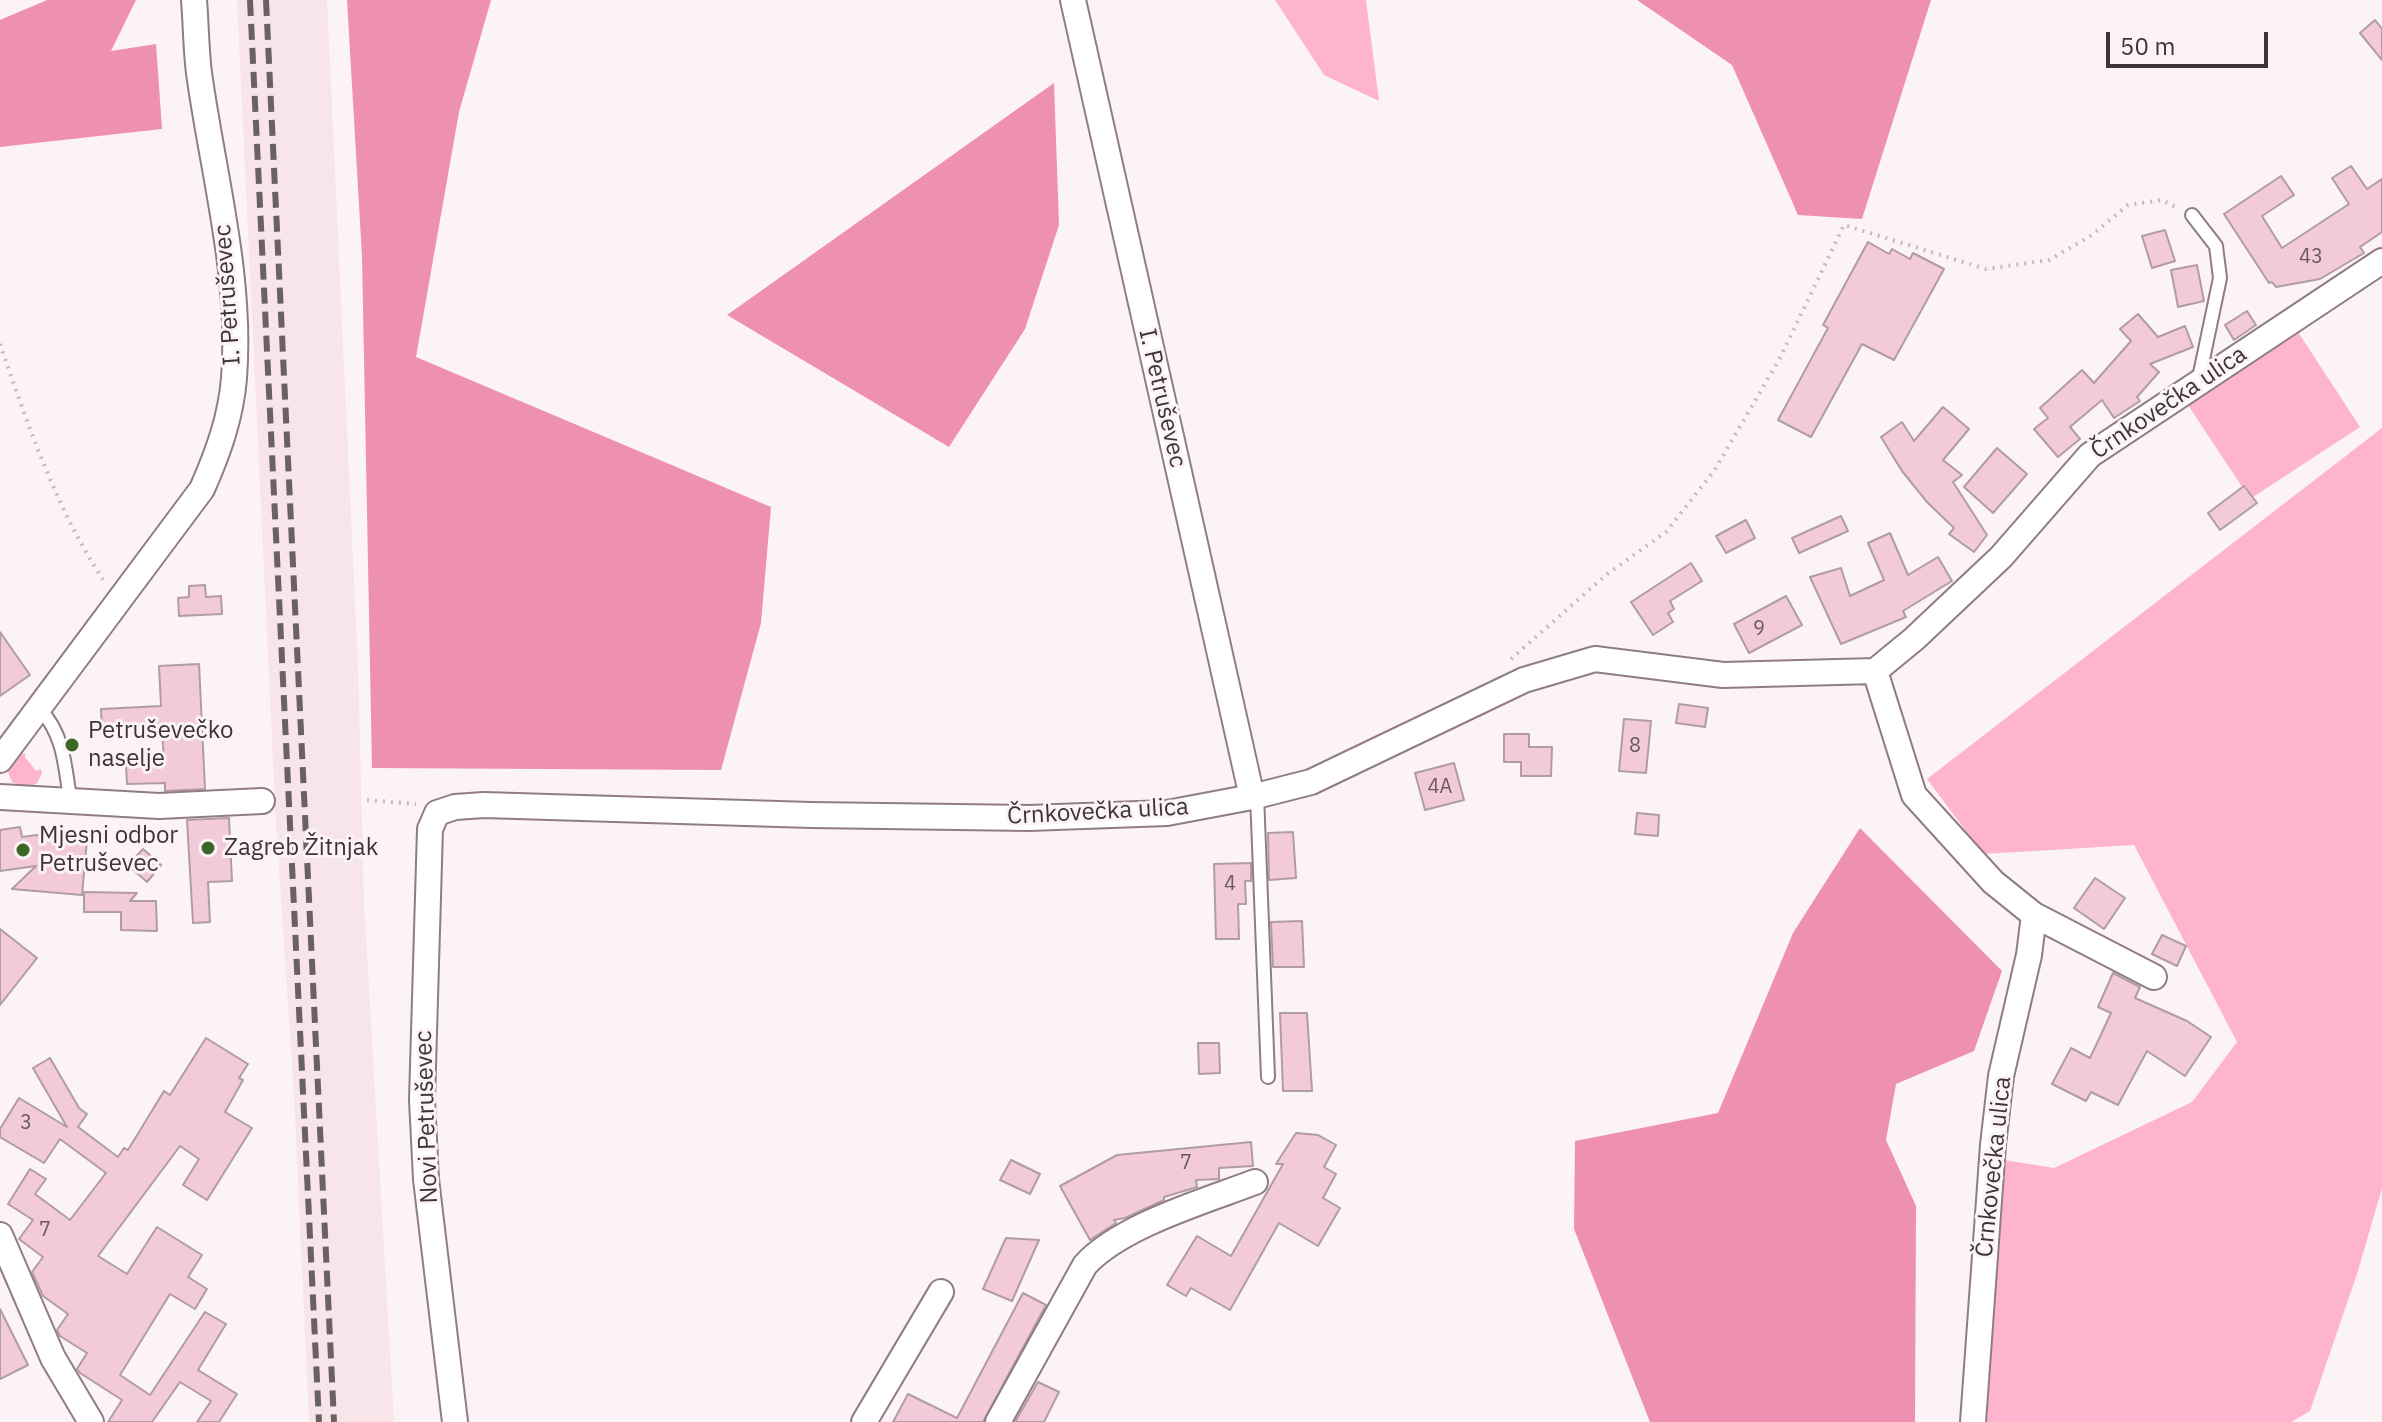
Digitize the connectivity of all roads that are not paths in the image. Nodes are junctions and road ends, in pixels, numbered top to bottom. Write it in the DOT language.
graph roads {
  1 [pos="194,0"];
  2 [pos="1073,0"];
  3 [pos="2192,215"];
  4 [pos="2382,261"];
  5 [pos="2198,383"];
  6 [pos="1875,671"];
  7 [pos="40,709"];
  8 [pos="0,760"];
  9 [pos="1255,796"];
  10 [pos="0,797"];
  11 [pos="70,799"];
  12 [pos="262,801"];
  13 [pos="437,813"];
  14 [pos="2034,915"];
  15 [pos="2154,977"];
  16 [pos="1268,1077"];
  17 [pos="1255,1182"];
  18 [pos="0,1235"];
  19 [pos="941,1292"];
  20 [pos="91,1422"];
  21 [pos="455,1422"];
  22 [pos="864,1422"];
  23 [pos="998,1422"];
  24 [pos="1973,1422"];
  1 -- 7 [label="street, I. Petruševec"];
  2 -- 9 [label="street, I. Petruševec"];
  3 -- 5 [label="lane"];
  4 -- 5 [label="street, Črnkovečka ulica"];
  5 -- 6 [label="street, Črnkovečka ulica"];
  6 -- 9 [label="street, Črnkovečka ulica"];
  6 -- 14 [label="street"];
  7 -- 8 [label="street, I. Petruševec"];
  7 -- 11 [label="lane"];
  9 -- 13 [label="street, Črnkovečka ulica"];
  9 -- 16 [label="lane"];
  10 -- 11 [label="street"];
  11 -- 12 [label="street"];
  13 -- 21 [label="street, Novi Petruševec"];
  14 -- 15 [label="street"];
  14 -- 24 [label="street, Črnkovečka ulica"];
  17 -- 23 [label="street"];
  18 -- 20 [label="street"];
  19 -- 22 [label="street"];
}
